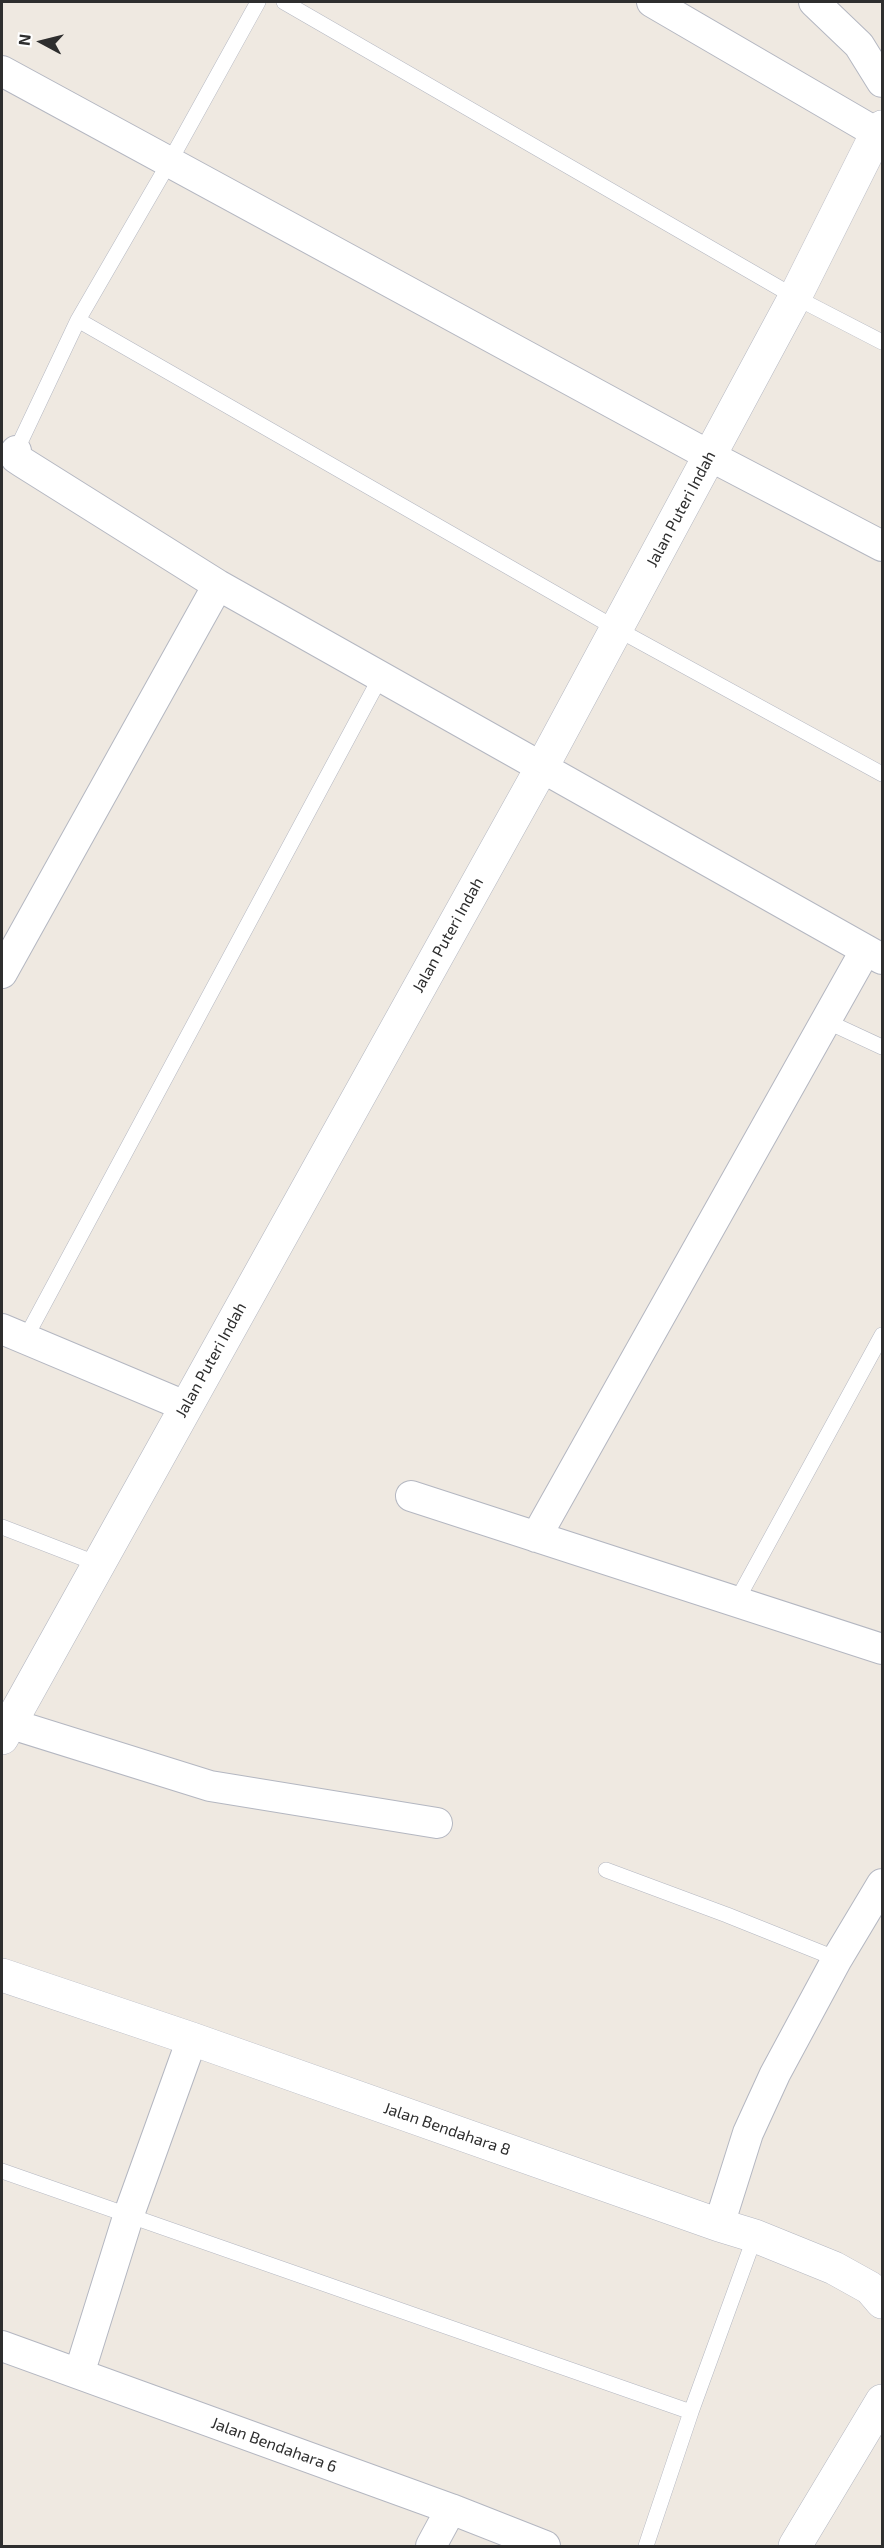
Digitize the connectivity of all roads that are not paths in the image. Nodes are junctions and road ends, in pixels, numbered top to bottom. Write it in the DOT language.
graph roads {
  1 [pos="258,2"];
  2 [pos="284,2"];
  3 [pos="652,2"];
  4 [pos="814,2"];
  5 [pos="2,71"];
  6 [pos="882,82"];
  7 [pos="881,132"];
  8 [pos="170,161"];
  9 [pos="795,297"];
  10 [pos="78,320"];
  11 [pos="882,342"];
  12 [pos="16,451"];
  13 [pos="710,456"];
  14 [pos="882,546"];
  15 [pos="218,585"];
  16 [pos="616,629"];
  17 [pos="380,678"];
  18 [pos="542,767"];
  19 [pos="882,774"];
  20 [pos="11,933"];
  21 [pos="874,955"];
  22 [pos="2,973"];
  23 [pos="826,1021"];
  24 [pos="882,1047"];
  25 [pos="13,1334"];
  26 [pos="882,1335"];
  27 [pos="185,1406"];
  28 [pos="411,1496"];
  29 [pos="2,1527"];
  30 [pos="536,1537"];
  31 [pos="98,1564"];
  32 [pos="736,1602"];
  33 [pos="882,1649"];
  34 [pos="4,1727"];
  35 [pos="437,1823"];
  36 [pos="606,1870"];
  37 [pos="882,1884"];
  38 [pos="837,1959"];
  39 [pos="2,1975"];
  40 [pos="192,2039"];
  41 [pos="2,2171"];
  42 [pos="128,2217"];
  43 [pos="719,2225"];
  44 [pos="755,2236"];
  45 [pos="882,2302"];
  46 [pos="2,2346"];
  47 [pos="79,2374"];
  48 [pos="882,2401"];
  49 [pos="691,2412"];
  50 [pos="451,2509"];
  51 [pos="431,2547"];
  52 [pos="545,2547"];
  53 [pos="646,2547"];
  54 [pos="795,2547"];
  1 -- 8 [label="lane"];
  2 -- 9 [label="lane"];
  3 -- 7 [label="street"];
  4 -- 6 [label="street"];
  5 -- 8 [label="street"];
  7 -- 9 [label="street, Jalan Puteri Indah"];
  8 -- 10 [label="lane"];
  8 -- 13 [label="street"];
  9 -- 11 [label="lane"];
  9 -- 13 [label="street, Jalan Puteri Indah"];
  10 -- 12 [label="lane"];
  10 -- 16 [label="lane"];
  12 -- 15 [label="street"];
  13 -- 14 [label="street"];
  13 -- 16 [label="street, Jalan Puteri Indah"];
  15 -- 17 [label="street"];
  15 -- 20 [label="street"];
  16 -- 18 [label="street, Jalan Puteri Indah"];
  16 -- 19 [label="lane"];
  17 -- 18 [label="street"];
  17 -- 25 [label="lane"];
  18 -- 21 [label="street"];
  18 -- 27 [label="street, Jalan Puteri Indah"];
  20 -- 22 [label="street"];
  21 -- 23 [label="street"];
  23 -- 24 [label="lane"];
  23 -- 30 [label="street"];
  25 -- 27 [label="street"];
  26 -- 32 [label="lane"];
  27 -- 31 [label="street, Jalan Puteri Indah"];
  28 -- 30 [label="street"];
  29 -- 31 [label="lane"];
  30 -- 32 [label="street"];
  31 -- 34 [label="street, Jalan Puteri Indah"];
  32 -- 33 [label="street"];
  34 -- 35 [label="street"];
  36 -- 38 [label="lane"];
  37 -- 38 [label="street"];
  38 -- 43 [label="street"];
  39 -- 40 [label="street, Jalan Bendahara 8"];
  40 -- 42 [label="street"];
  40 -- 43 [label="street, Jalan Bendahara 8"];
  41 -- 42 [label="lane"];
  42 -- 47 [label="street"];
  42 -- 49 [label="lane"];
  43 -- 44 [label="street, Jalan Bendahara 8"];
  44 -- 45 [label="street, Jalan Bendahara 8"];
  44 -- 49 [label="lane"];
  46 -- 47 [label="street, Jalan Bendahara 6"];
  47 -- 50 [label="street, Jalan Bendahara 6"];
  48 -- 54 [label="street"];
  49 -- 53 [label="lane"];
  50 -- 51 [label="street"];
  50 -- 52 [label="street, Jalan Bendahara 6"];
}
